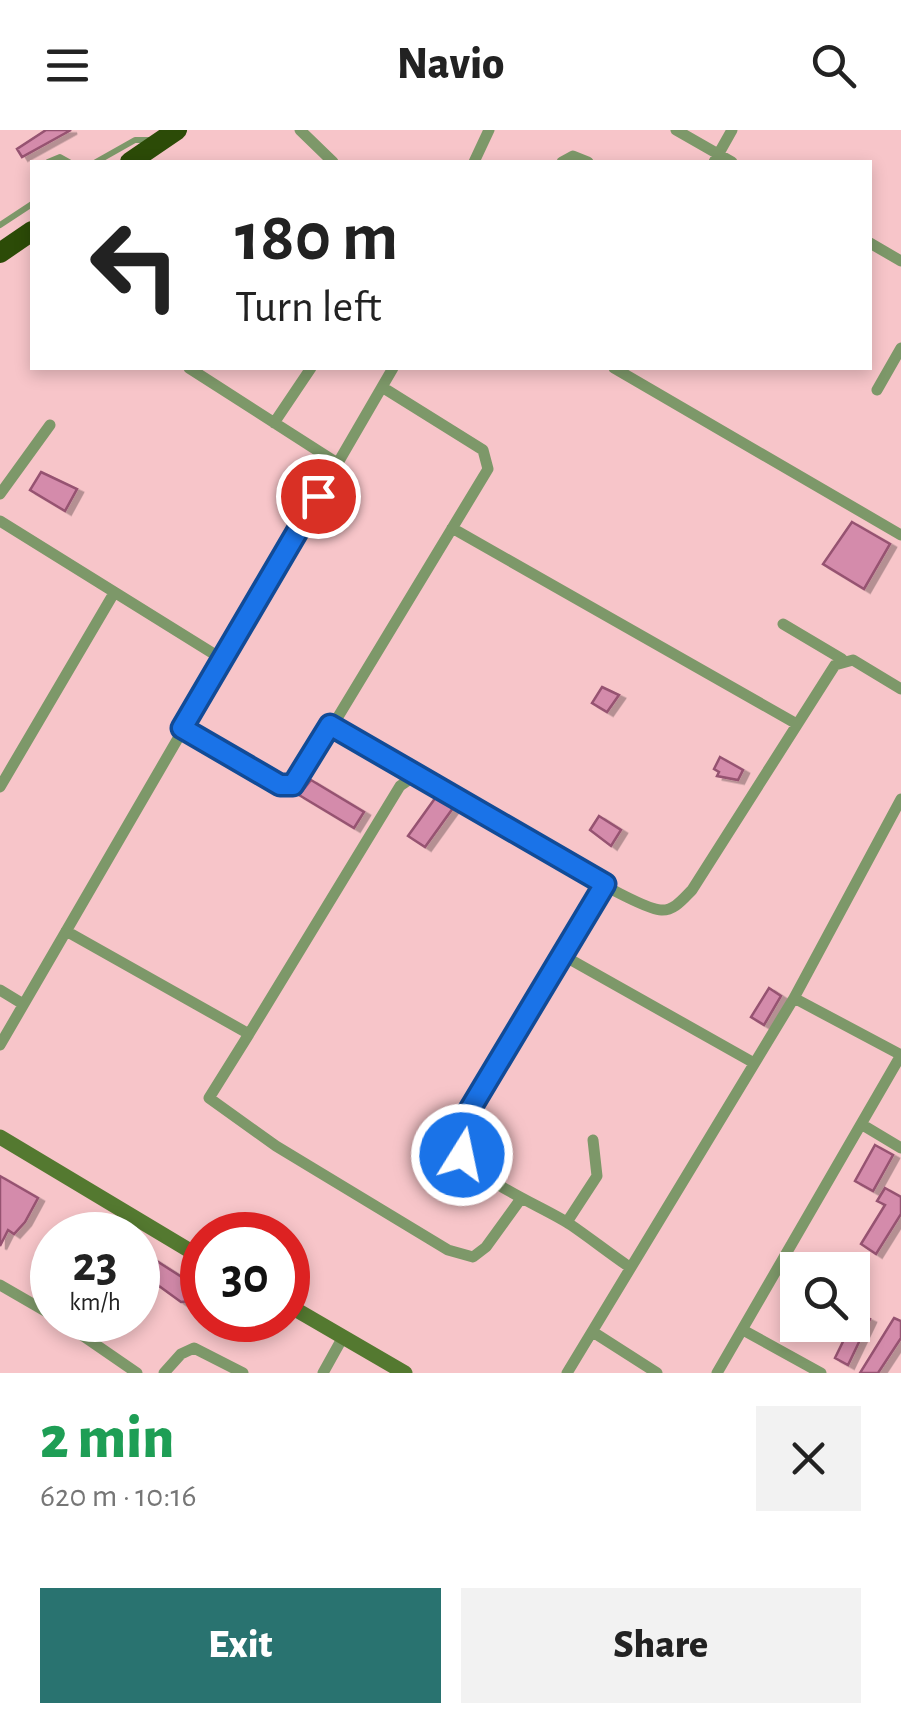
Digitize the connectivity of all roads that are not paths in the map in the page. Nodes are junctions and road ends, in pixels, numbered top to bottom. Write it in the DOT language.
graph roads {
  1 [pos="177,130"];
  2 [pos="300,130"];
  3 [pos="489,130"];
  4 [pos="676,130"];
  5 [pos="732,130"];
  6 [pos="158,142"];
  7 [pos="716,158"];
  8 [pos="99,160"];
  9 [pos="133,160"];
  10 [pos="331,160"];
  11 [pos="475,160"];
  12 [pos="30,205"];
  13 [pos="0,225"];
  14 [pos="30,232"];
  15 [pos="872,244"];
  16 [pos="0,253"];
  17 [pos="901,261"];
  18 [pos="901,348"];
  19 [pos="191,370"];
  20 [pos="310,370"];
  21 [pos="392,370"];
  22 [pos="617,370"];
  23 [pos="382,387"];
  24 [pos="877,390"];
  25 [pos="274,423"];
  26 [pos="50,425"];
  27 [pos="337,464"];
  28 [pos="0,494"];
  29 [pos="0,521"];
  30 [pos="452,528"];
  31 [pos="901,535"];
  32 [pos="114,594"];
  33 [pos="783,624"];
  34 [pos="222,659"];
  35 [pos="842,660"];
  36 [pos="901,689"];
  37 [pos="795,722"];
  38 [pos="330,725"];
  39 [pos="182,728"];
  40 [pos="422,778"];
  41 [pos="0,787"];
  42 [pos="901,799"];
  43 [pos="605,884"];
  44 [pos="66,931"];
  45 [pos="564,956"];
  46 [pos="0,990"];
  47 [pos="794,998"];
  48 [pos="24,1004"];
  49 [pos="249,1034"];
  50 [pos="0,1045"];
  51 [pos="901,1055"];
  52 [pos="754,1063"];
  53 [pos="861,1124"];
  54 [pos="0,1137"];
  55 [pos="593,1140"];
  56 [pos="901,1148"];
  57 [pos="520,1200"];
  58 [pos="567,1222"];
  59 [pos="180,1245"];
  60 [pos="628,1266"];
  61 [pos="0,1284"];
  62 [pos="30,1302"];
  63 [pos="310,1319"];
  64 [pos="743,1330"];
  65 [pos="593,1332"];
  66 [pos="343,1338"];
  67 [pos="92,1342"];
  68 [pos="136,1373"];
  69 [pos="164,1373"];
  70 [pos="243,1373"];
  71 [pos="322,1373"];
  72 [pos="405,1373"];
  73 [pos="566,1373"];
  74 [pos="657,1373"];
  75 [pos="717,1373"];
  76 [pos="821,1373"];
  1 -- 6 [label="highway"];
  2 -- 10 [label="street"];
  3 -- 11 [label="street"];
  4 -- 7 [label="street"];
  5 -- 7 [label="street"];
  6 -- 8 [label="lane"];
  6 -- 9 [label="highway"];
  12 -- 13 [label="lane"];
  14 -- 16 [label="highway"];
  15 -- 17 [label="street"];
  18 -- 24 [label="street"];
  19 -- 25 [label="street"];
  20 -- 25 [label="street"];
  21 -- 23 [label="street"];
  22 -- 31 [label="street"];
  23 -- 27 [label="street"];
  23 -- 30 [label="street"];
  25 -- 27 [label="street"];
  26 -- 28 [label="street"];
  27 -- 34 [label="street"];
  29 -- 32 [label="street"];
  30 -- 37 [label="street"];
  30 -- 38 [label="street"];
  32 -- 34 [label="street"];
  32 -- 41 [label="street"];
  33 -- 35 [label="street"];
  34 -- 39 [label="street"];
  35 -- 36 [label="street"];
  35 -- 37 [label="street"];
  37 -- 43 [label="street"];
  38 -- 39 [label="street"];
  38 -- 40 [label="street"];
  39 -- 44 [label="street"];
  40 -- 43 [label="street"];
  40 -- 49 [label="street"];
  42 -- 47 [label="street"];
  43 -- 45 [label="street"];
  44 -- 48 [label="street"];
  44 -- 49 [label="street"];
  45 -- 52 [label="street"];
  45 -- 57 [label="street"];
  46 -- 48 [label="street"];
  47 -- 51 [label="street"];
  47 -- 52 [label="street"];
  48 -- 50 [label="street"];
  49 -- 57 [label="street"];
  51 -- 53 [label="street"];
  52 -- 60 [label="street"];
  53 -- 56 [label="street"];
  53 -- 64 [label="street"];
  54 -- 59 [label="street"];
  55 -- 58 [label="street"];
  57 -- 58 [label="street"];
  58 -- 60 [label="street"];
  60 -- 65 [label="street"];
  61 -- 62 [label="street"];
  63 -- 66 [label="street"];
  64 -- 75 [label="street"];
  64 -- 76 [label="street"];
  65 -- 73 [label="street"];
  65 -- 74 [label="street"];
  66 -- 71 [label="street"];
  66 -- 72 [label="street"];
  67 -- 68 [label="street"];
  69 -- 70 [label="street"];
}
